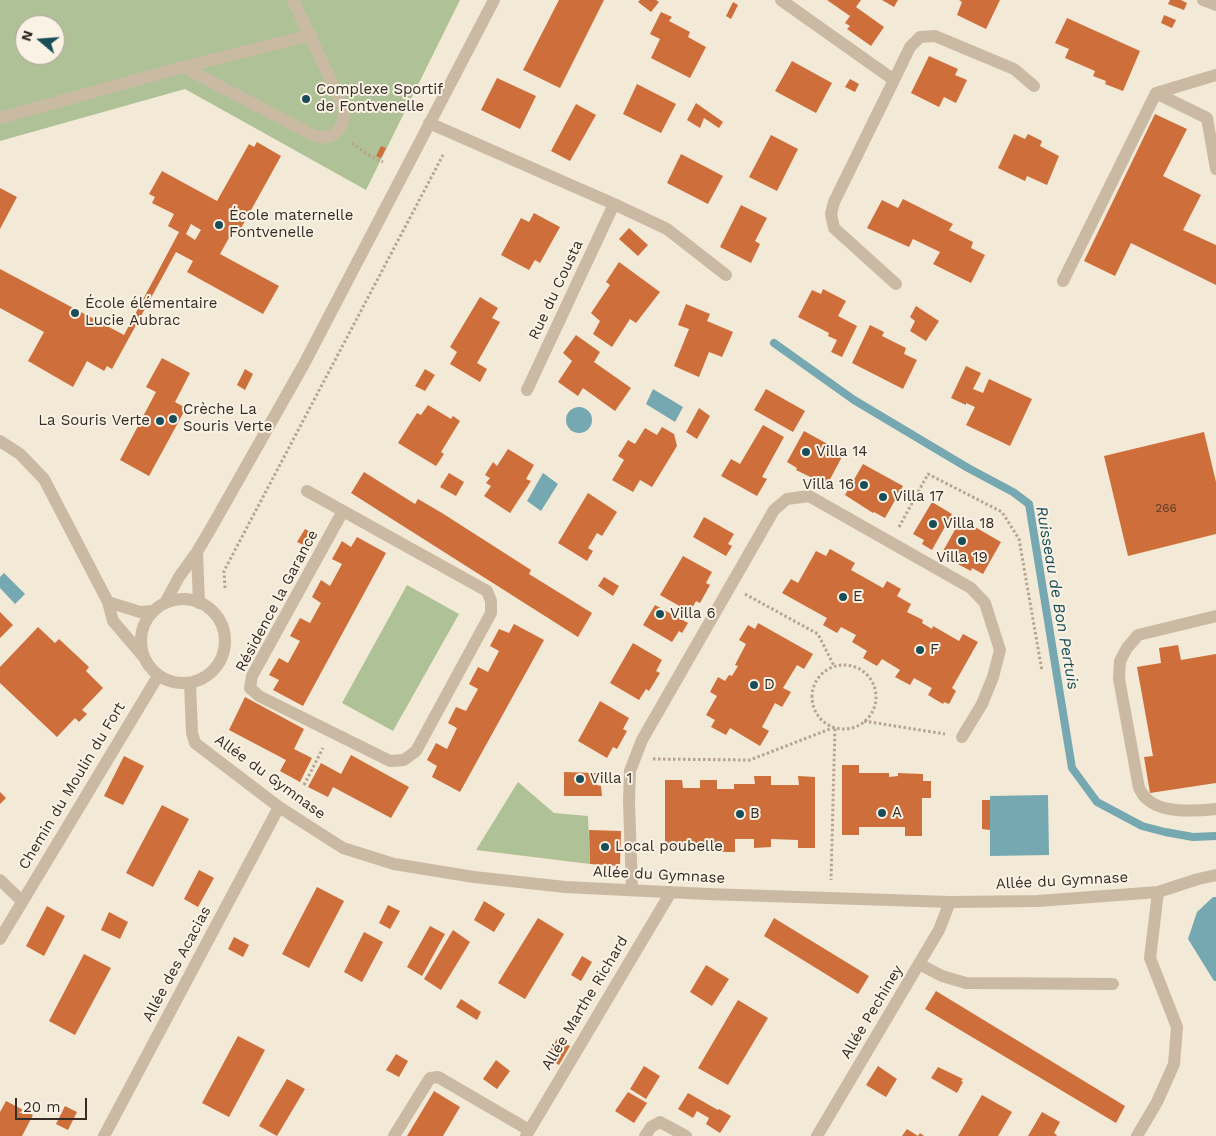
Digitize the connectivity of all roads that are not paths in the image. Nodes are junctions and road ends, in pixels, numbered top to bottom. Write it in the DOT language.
graph roads {
  1 [pos="293,0"];
  2 [pos="494,0"];
  3 [pos="781,0"];
  4 [pos="1203,0"];
  5 [pos="1216,5"];
  6 [pos="311,35"];
  7 [pos="183,67"];
  8 [pos="1216,75"];
  9 [pos="894,80"];
  10 [pos="1034,86"];
  11 [pos="1156,93"];
  12 [pos="0,118"];
  13 [pos="429,123"];
  14 [pos="1216,169"];
  15 [pos="614,204"];
  16 [pos="726,275"];
  17 [pos="1063,281"];
  18 [pos="896,284"];
  19 [pos="527,390"];
  20 [pos="0,441"];
  21 [pos="307,491"];
  22 [pos="343,510"];
  23 [pos="197,552"];
  24 [pos="108,602"];
  25 [pos="199,603"];
  26 [pos="160,607"];
  27 [pos="1214,618"];
  28 [pos="143,656"];
  29 [pos="158,676"];
  30 [pos="190,683"];
  31 [pos="962,737"];
  32 [pos="279,807"];
  33 [pos="1216,809"];
  34 [pos="1216,875"];
  35 [pos="0,880"];
  36 [pos="632,890"];
  37 [pos="671,892"];
  38 [pos="1158,892"];
  39 [pos="22,901"];
  40 [pos="950,902"];
  41 [pos="0,939"];
  42 [pos="919,964"];
  43 [pos="1114,984"];
  44 [pos="528,1133"];
  45 [pos="104,1136"];
  46 [pos="394,1136"];
  47 [pos="645,1136"];
  48 [pos="686,1136"];
  49 [pos="817,1136"];
  50 [pos="1137,1136"];
  1 -- 6 [label="street"];
  2 -- 13 [label="street"];
  3 -- 9 [label="street"];
  4 -- 5 [label="street"];
  6 -- 7 [label="street"];
  6 -- 7 [label="street"];
  7 -- 12 [label="street"];
  8 -- 11 [label="street"];
  9 -- 10 [label="street"];
  9 -- 18 [label="street"];
  11 -- 14 [label="street"];
  11 -- 17 [label="street"];
  13 -- 15 [label="street"];
  13 -- 23 [label="street"];
  15 -- 16 [label="street"];
  15 -- 19 [label="street, Rue du Cousta"];
  20 -- 24 [label="street"];
  21 -- 22 [label="street, Résidence la Garance"];
  22 -- 22 [label="street, Résidence la Garance"];
  23 -- 25 [label="street"];
  23 -- 26 [label="street"];
  24 -- 26 [label="street"];
  24 -- 28 [label="street"];
  25 -- 26 [label="street"];
  25 -- 30 [label="street"];
  26 -- 28 [label="street"];
  27 -- 33 [label="street"];
  28 -- 29 [label="street"];
  29 -- 30 [label="street"];
  29 -- 39 [label="street, Chemin du Moulin du Fort"];
  30 -- 32 [label="street, Allée du Gymnase"];
  31 -- 36 [label="street"];
  32 -- 36 [label="street, Allée du Gymnase"];
  32 -- 45 [label="street, Allée des Acacias"];
  34 -- 38 [label="street, Allée du Gymnase"];
  35 -- 39 [label="street"];
  36 -- 37 [label="street, Allée du Gymnase"];
  37 -- 40 [label="street, Allée du Gymnase"];
  37 -- 44 [label="street, Allée Marthe Richard"];
  38 -- 40 [label="street, Allée du Gymnase"];
  38 -- 50 [label="street"];
  39 -- 41 [label="street, Chemin du Moulin du Fort"];
  40 -- 42 [label="street, Allée Pechiney"];
  42 -- 43 [label="street"];
  42 -- 49 [label="street, Allée Pechiney"];
  44 -- 46 [label="street"];
  47 -- 48 [label="street"];
}
